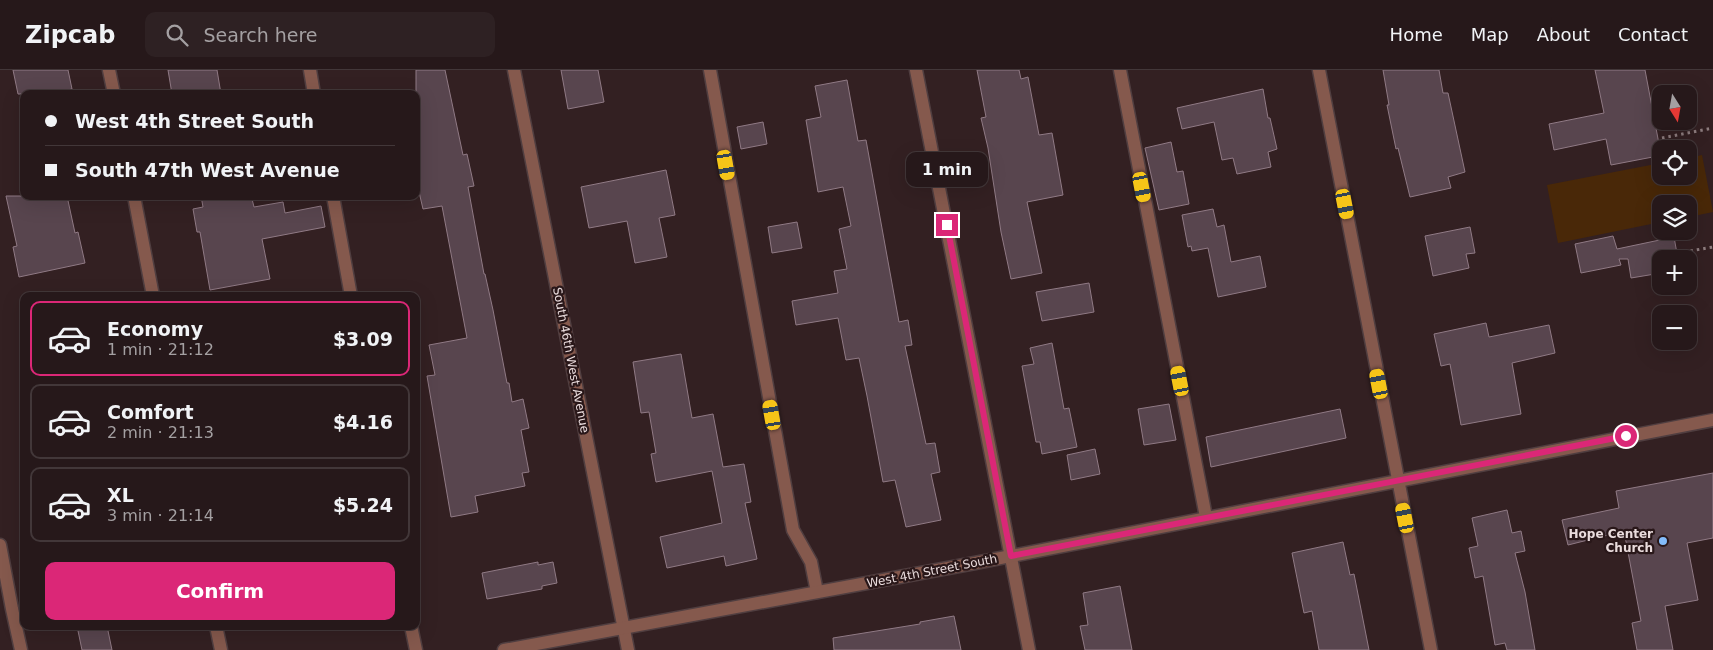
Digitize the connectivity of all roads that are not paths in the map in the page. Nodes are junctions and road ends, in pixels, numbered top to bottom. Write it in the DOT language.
graph roads {
  1 [pos="109,70"];
  2 [pos="310,70"];
  3 [pos="514,70"];
  4 [pos="710,70"];
  5 [pos="916,70"];
  6 [pos="1120,70"];
  7 [pos="1319,70"];
  8 [pos="113,90"];
  9 [pos="313,90"];
  10 [pos="135,200"];
  11 [pos="334,200"];
  12 [pos="152,292"];
  13 [pos="350,292"];
  14 [pos="1713,420"];
  15 [pos="1398,480"];
  16 [pos="1206,517"];
  17 [pos="0,545"];
  18 [pos="1011,556"];
  19 [pos="817,592"];
  20 [pos="624,628"];
  21 [pos="217,630"];
  22 [pos="413,630"];
  23 [pos="21,650"];
  24 [pos="221,650"];
  25 [pos="416,650"];
  26 [pos="504,650"];
  27 [pos="628,650"];
  28 [pos="1030,650"];
  29 [pos="1431,650"];
  1 -- 8 [label="street"];
  2 -- 9 [label="street"];
  3 -- 20 [label="street, South 46th West Avenue"];
  4 -- 19 [label="street"];
  5 -- 18 [label="street"];
  6 -- 16 [label="street"];
  7 -- 15 [label="street"];
  10 -- 12 [label="street"];
  11 -- 13 [label="street"];
  14 -- 15 [label="street, West 4th Street South"];
  15 -- 16 [label="street, West 4th Street South"];
  15 -- 29 [label="street"];
  16 -- 18 [label="street, West 4th Street South"];
  17 -- 23 [label="street"];
  18 -- 19 [label="street, West 4th Street South"];
  18 -- 28 [label="street"];
  19 -- 20 [label="street, West 4th Street South"];
  20 -- 26 [label="street, West 4th Street South"];
  20 -- 27 [label="street, South 46th West Avenue"];
  21 -- 24 [label="street"];
  22 -- 25 [label="street"];
}
